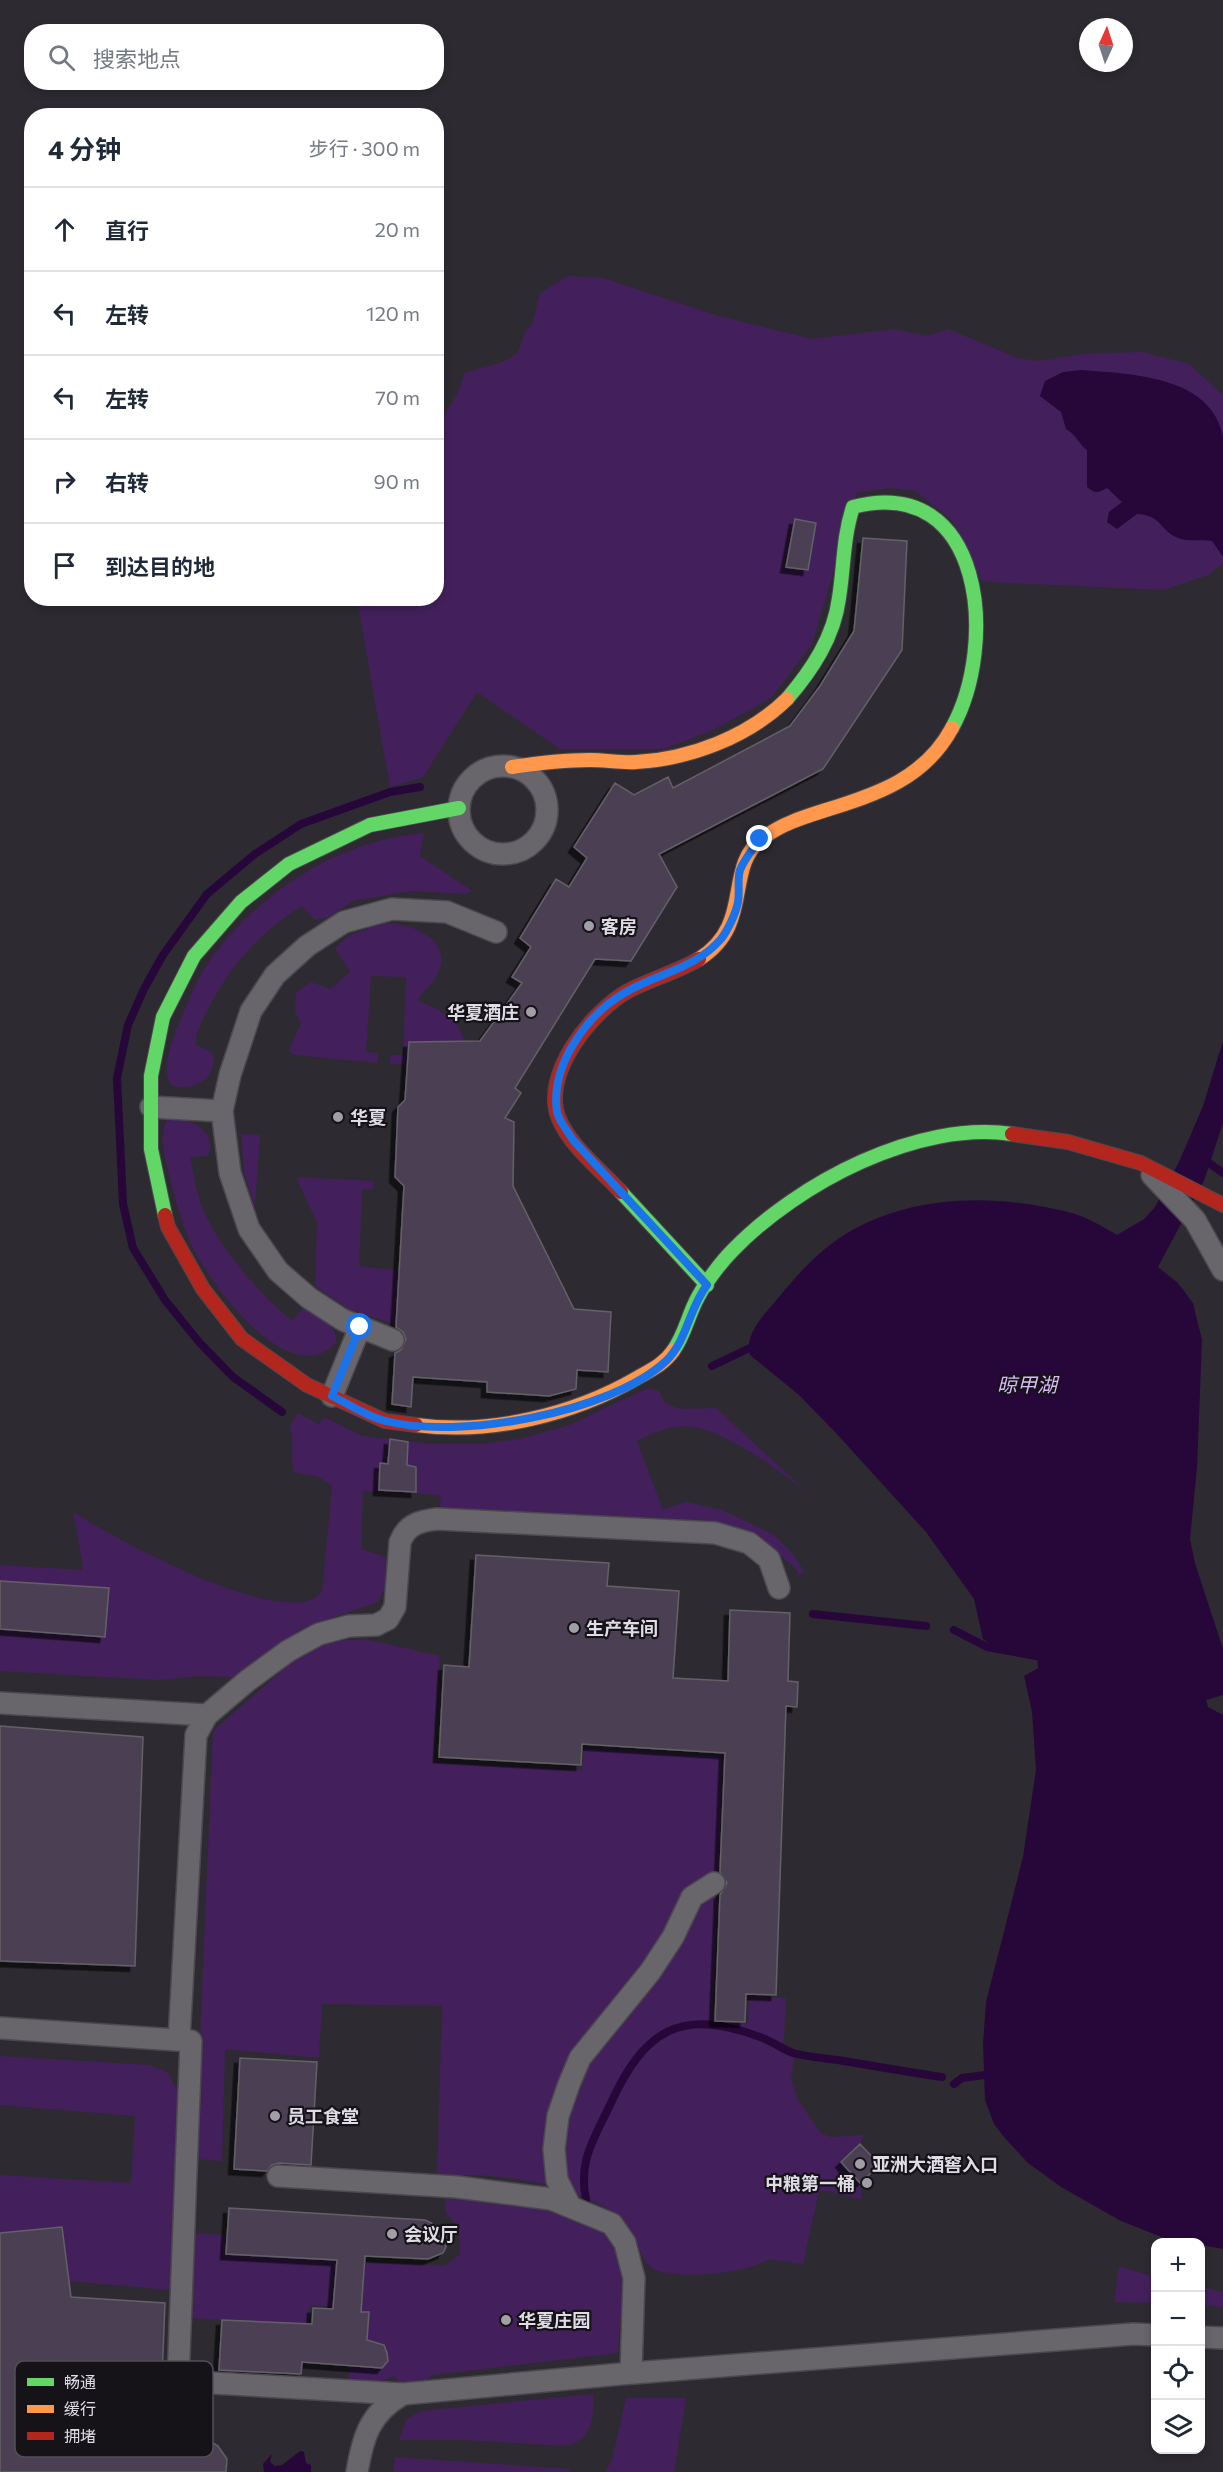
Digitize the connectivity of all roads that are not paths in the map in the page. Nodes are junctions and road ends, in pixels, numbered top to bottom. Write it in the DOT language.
graph roads {
  1 [pos="513,767"];
  2 [pos="459,808"];
  3 [pos="496,932"];
  4 [pos="151,1107"];
  5 [pos="222,1111"];
  6 [pos="1141,1163"];
  7 [pos="1223,1206"];
  8 [pos="1223,1270"];
  9 [pos="707,1285"];
  10 [pos="360,1327"];
  11 [pos="393,1340"];
  12 [pos="332,1396"];
  13 [pos="779,1588"];
  14 [pos="0,1703"];
  15 [pos="207,1715"];
  16 [pos="714,1883"];
  17 [pos="0,2028"];
  18 [pos="179,2040"];
  19 [pos="278,2176"];
  20 [pos="570,2206"];
  21 [pos="1151,2335"];
  22 [pos="1205,2337"];
  23 [pos="1223,2338"];
  24 [pos="179,2361"];
  25 [pos="631,2373"];
  26 [pos="213,2383"];
  27 [pos="403,2394"];
  28 [pos="357,2472"];
  1 -- 2 [label="street"];
  1 -- 2 [label="street"];
  1 -- 9 [label="street"];
  2 -- 4 [label="street"];
  3 -- 5 [label="street"];
  4 -- 5 [label="street"];
  4 -- 12 [label="street"];
  5 -- 10 [label="street"];
  6 -- 7 [label="street"];
  6 -- 8 [label="street"];
  6 -- 9 [label="street"];
  9 -- 12 [label="street"];
  10 -- 11 [label="street"];
  10 -- 12 [label="street"];
  13 -- 15 [label="street"];
  14 -- 15 [label="street"];
  15 -- 18 [label="street"];
  16 -- 20 [label="street"];
  17 -- 18 [label="street"];
  18 -- 24 [label="street"];
  19 -- 20 [label="street"];
  20 -- 25 [label="street"];
  21 -- 25 [label="street"];
  22 -- 23 [label="street"];
  25 -- 27 [label="street"];
  26 -- 27 [label="street"];
  27 -- 28 [label="street"];
}
